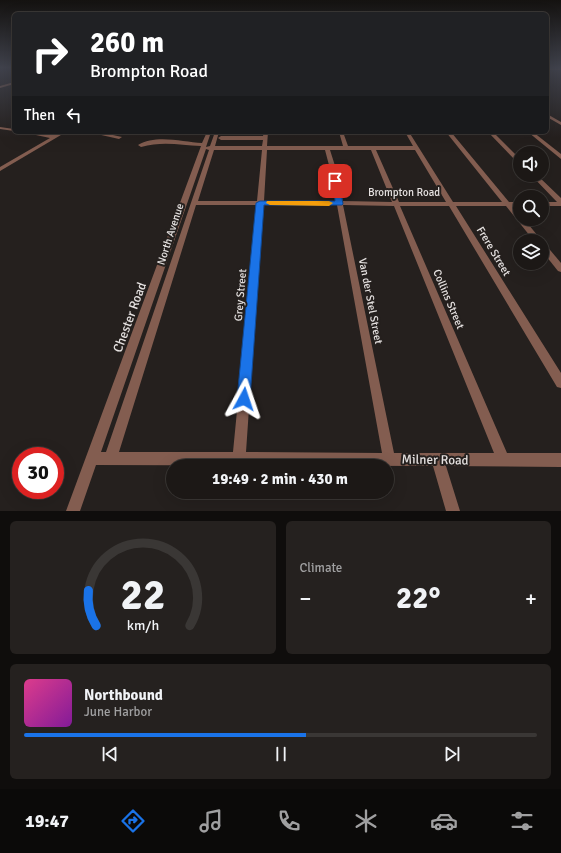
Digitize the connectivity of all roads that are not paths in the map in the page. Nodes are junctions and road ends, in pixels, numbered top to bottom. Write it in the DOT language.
graph roads {
  1 [pos="549,116"];
  2 [pos="561,124"];
  3 [pos="0,128"];
  4 [pos="12,130"];
  5 [pos="40,134"];
  6 [pos="60,134"];
  7 [pos="104,134"];
  8 [pos="209,134"];
  9 [pos="342,134"];
  10 [pos="408,134"];
  11 [pos="450,134"];
  12 [pos="492,134"];
  13 [pos="532,134"];
  14 [pos="219,135"];
  15 [pos="266,135"];
  16 [pos="55,136"];
  17 [pos="119,136"];
  18 [pos="141,145"];
  19 [pos="207,147"];
  20 [pos="265,148"];
  21 [pos="327,148"];
  22 [pos="346,148"];
  23 [pos="373,148"];
  24 [pos="417,148"];
  25 [pos="513,155"];
  26 [pos="561,157"];
  27 [pos="0,169"];
  28 [pos="541,182"];
  29 [pos="193,202"];
  30 [pos="260,203"];
  31 [pos="396,203"];
  32 [pos="451,203"];
  33 [pos="561,203"];
  34 [pos="339,204"];
  35 [pos="507,204"];
  36 [pos="513,204"];
  37 [pos="549,204"];
  38 [pos="513,211"];
  39 [pos="526,226"];
  40 [pos="532,234"];
  41 [pos="549,254"];
  42 [pos="561,269"];
  43 [pos="561,383"];
  44 [pos="92,458"];
  45 [pos="110,458"];
  46 [pos="390,458"];
  47 [pos="238,459"];
  48 [pos="438,460"];
  49 [pos="502,460"];
  50 [pos="561,460"];
  51 [pos="73,511"];
  52 [pos="453,511"];
  1 -- 2 [label="street"];
  3 -- 4 [label="street"];
  5 -- 16 [label="street"];
  6 -- 16 [label="street"];
  7 -- 17 [label="street"];
  8 -- 19 [label="street, Chester Road"];
  9 -- 22 [label="street"];
  10 -- 24 [label="street, Frere Street"];
  11 -- 35 [label="street"];
  12 -- 25 [label="street"];
  13 -- 26 [label="street"];
  14 -- 15 [label="street"];
  14 -- 19 [label="street, North Avenue"];
  15 -- 20 [label="street, Grey Street"];
  16 -- 27 [label="street"];
  18 -- 19 [label="street"];
  19 -- 20 [label="street"];
  19 -- 29 [label="street, North Avenue"];
  19 -- 44 [label="street, Chester Road"];
  20 -- 21 [label="street"];
  20 -- 30 [label="street, Grey Street"];
  21 -- 22 [label="street"];
  21 -- 34 [label="street, Van der Stel Street"];
  22 -- 23 [label="street"];
  23 -- 24 [label="street"];
  23 -- 31 [label="street, Collins Street"];
  24 -- 32 [label="street, Frere Street"];
  28 -- 33 [label="street"];
  29 -- 30 [label="street, Brompton Road"];
  29 -- 45 [label="street, North Avenue"];
  30 -- 34 [label="street, Brompton Road"];
  30 -- 47 [label="street, Grey Street"];
  31 -- 32 [label="street, Brompton Road"];
  31 -- 34 [label="street, Brompton Road"];
  31 -- 49 [label="street, Collins Street"];
  32 -- 35 [label="street, Brompton Road"];
  32 -- 43 [label="street, Frere Street"];
  33 -- 37 [label="street"];
  34 -- 46 [label="street, Van der Stel Street"];
  35 -- 36 [label="street, Brompton Road"];
  35 -- 38 [label="street"];
  39 -- 40 [label="street"];
  41 -- 42 [label="street"];
  44 -- 45 [label="street, Milner Road"];
  44 -- 51 [label="street, Chester Road"];
  45 -- 47 [label="street, Milner Road"];
  46 -- 47 [label="street, Milner Road"];
  46 -- 48 [label="street, Milner Road"];
  48 -- 49 [label="street, Milner Road"];
  48 -- 52 [label="street"];
  49 -- 50 [label="street, Milner Road"];
}
